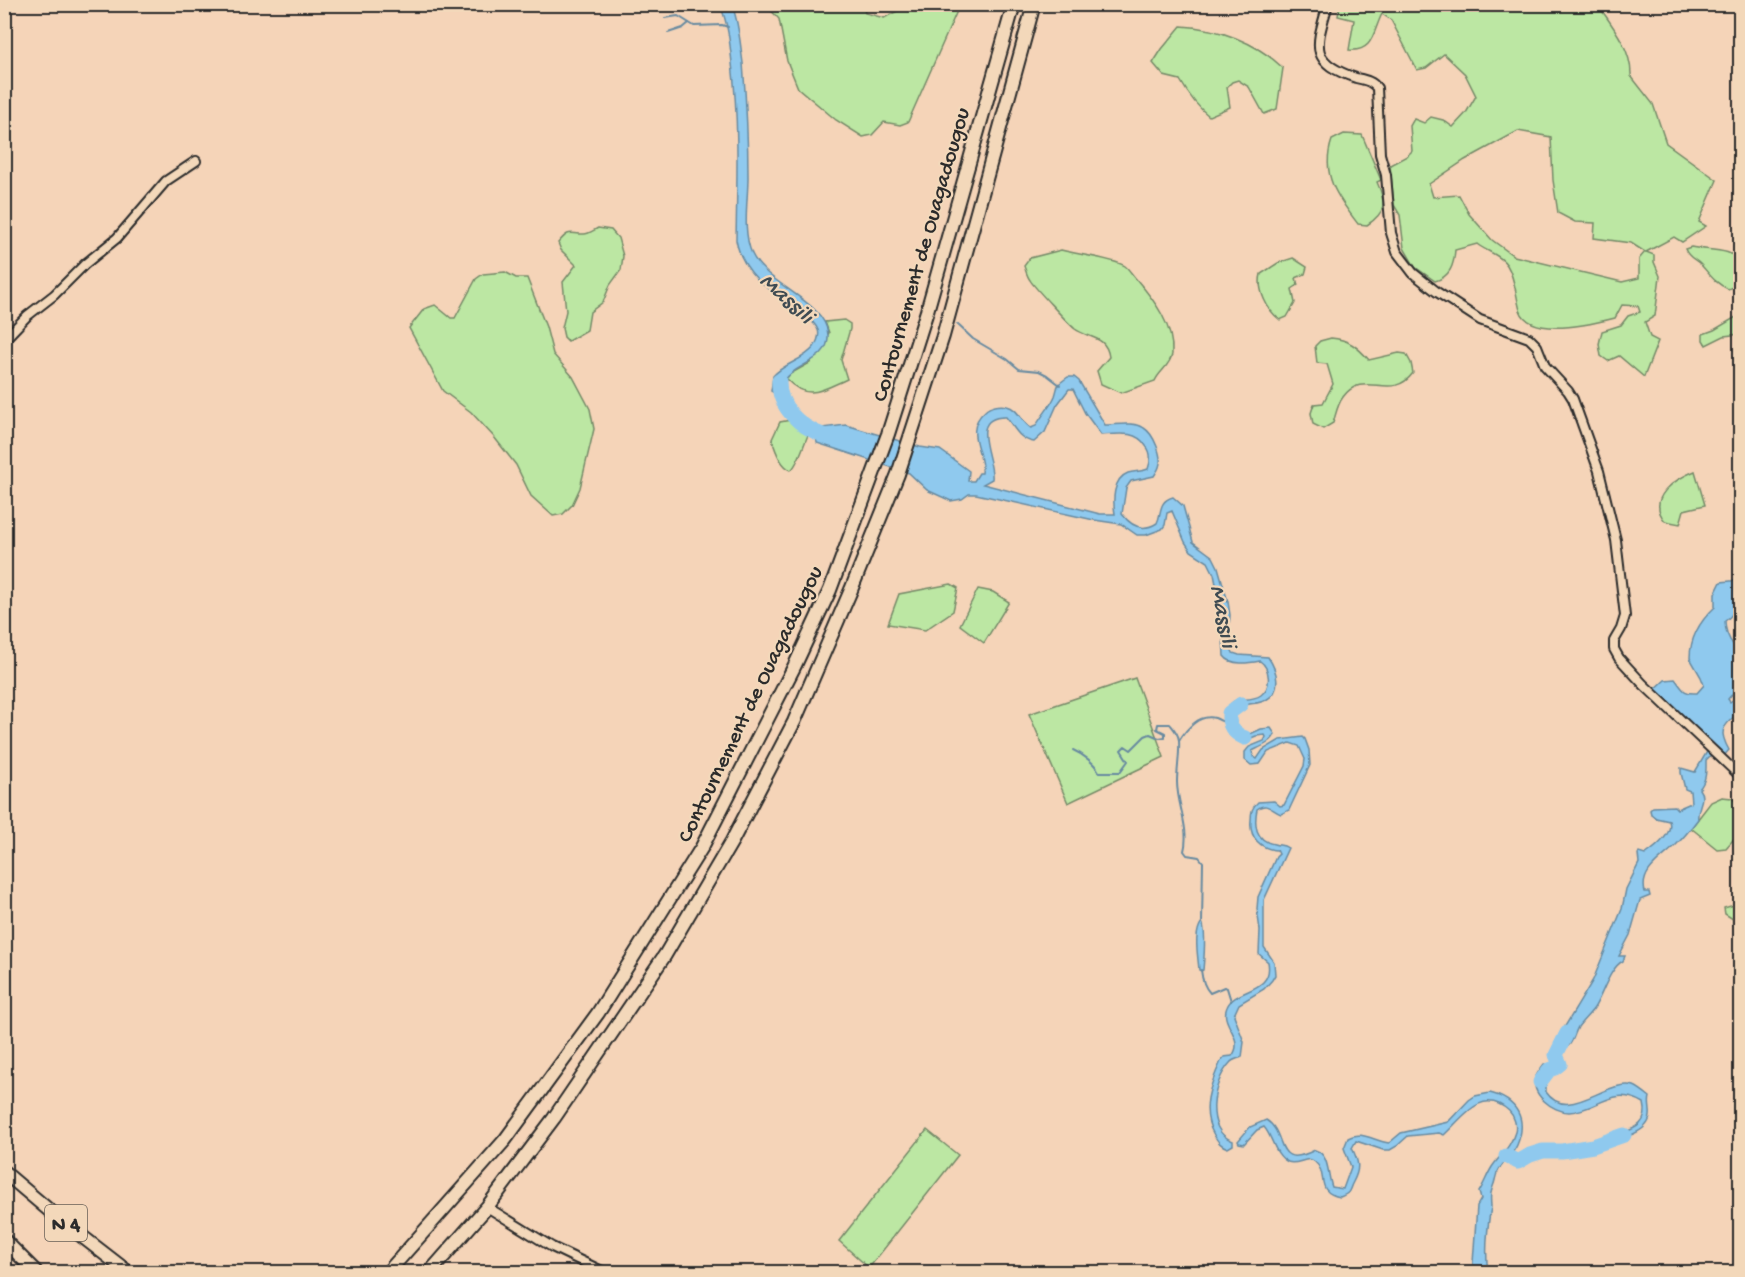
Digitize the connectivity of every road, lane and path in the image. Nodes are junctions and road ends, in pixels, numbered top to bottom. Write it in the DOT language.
graph roads {
  1 [pos="1014,4"];
  2 [pos="1034,4"];
  3 [pos="1328,4"];
  4 [pos="196,161"];
  5 [pos="4,340"];
  6 [pos="1740,776"];
  7 [pos="4,1172"];
  8 [pos="487,1207"];
  9 [pos="4,1239"];
  10 [pos="36,1272"];
  11 [pos="129,1272"];
  12 [pos="388,1272"];
  13 [pos="430,1272"];
  14 [pos="604,1272"];
  1 -- 12 [label="highway, Contournement de Ouagadougou"];
  2 -- 8 [label="highway, Contournement de Ouagadougou"];
  3 -- 6 [label="street"];
  4 -- 5 [label="street"];
  7 -- 11 [label="highway, N 4"];
  8 -- 13 [label="highway, Contournement de Ouagadougou"];
  8 -- 14 [label="street"];
  9 -- 10 [label="highway, N 4"];
}
